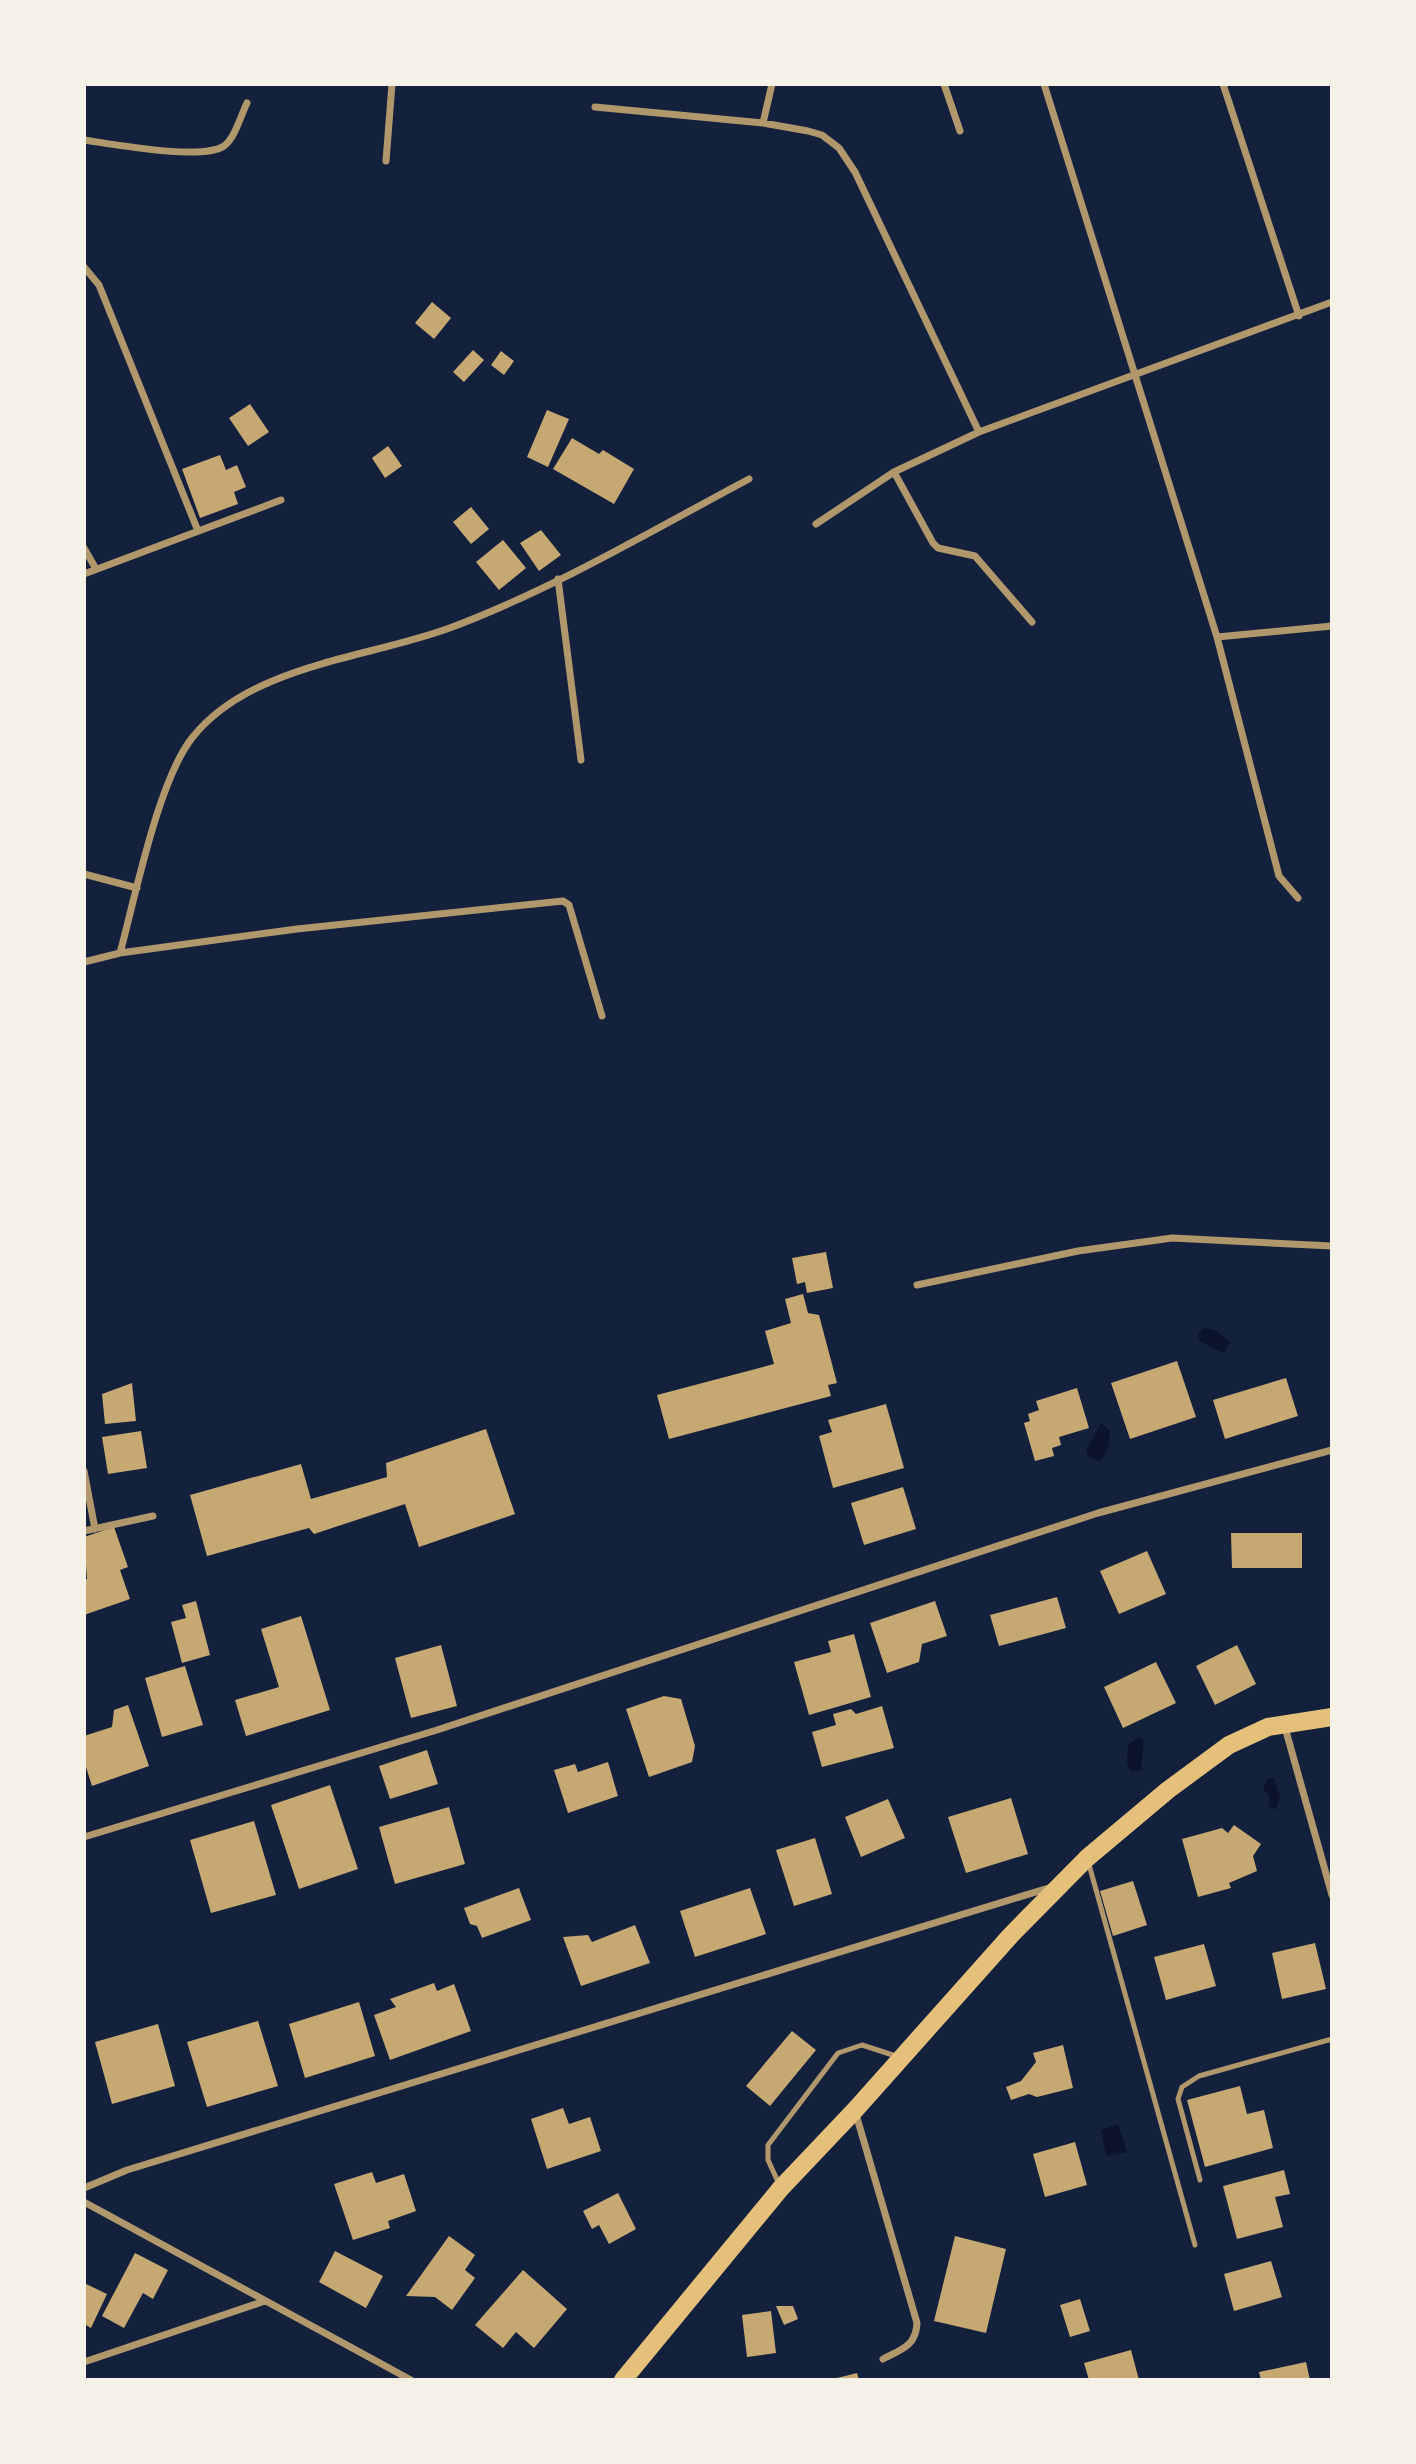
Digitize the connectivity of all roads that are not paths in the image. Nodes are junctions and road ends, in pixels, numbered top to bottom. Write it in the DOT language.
graph roads {
  1 [pos="392,84"];
  2 [pos="772,84"];
  3 [pos="944,84"];
  4 [pos="1044,84"];
  5 [pos="1223,84"];
  6 [pos="247,103"];
  7 [pos="594,107"];
  8 [pos="763,123"];
  9 [pos="960,131"];
  10 [pos="84,140"];
  11 [pos="386,161"];
  12 [pos="84,267"];
  13 [pos="1332,302"];
  14 [pos="1299,316"];
  15 [pos="1134,377"];
  16 [pos="979,432"];
  17 [pos="894,472"];
  18 [pos="749,479"];
  19 [pos="281,500"];
  20 [pos="816,524"];
  21 [pos="198,531"];
  22 [pos="84,548"];
  23 [pos="96,569"];
  24 [pos="84,574"];
  25 [pos="558,579"];
  26 [pos="1032,622"];
  27 [pos="1332,626"];
  28 [pos="1217,637"];
  29 [pos="581,760"];
  30 [pos="84,874"];
  31 [pos="137,888"];
  32 [pos="1298,898"];
  33 [pos="120,953"];
  34 [pos="84,962"];
  35 [pos="602,1016"];
  36 [pos="1332,1246"];
  37 [pos="918,1285"];
  38 [pos="1332,1450"];
  39 [pos="84,1471"];
  40 [pos="152,1516"];
  41 [pos="95,1529"];
  42 [pos="84,1531"];
  43 [pos="1332,1717"];
  44 [pos="1284,1723"];
  45 [pos="84,1835"];
  46 [pos="1087,1858"];
  47 [pos="1062,1884"];
  48 [pos="1332,1895"];
  49 [pos="1332,2039"];
  50 [pos="902,2058"];
  51 [pos="855,2110"];
  52 [pos="1200,2180"];
  53 [pos="84,2188"];
  54 [pos="781,2188"];
  55 [pos="84,2202"];
  56 [pos="1195,2245"];
  57 [pos="265,2301"];
  58 [pos="883,2359"];
  59 [pos="84,2362"];
  60 [pos="411,2380"];
  61 [pos="623,2380"];
  1 -- 11 [label="street"];
  2 -- 8 [label="street"];
  3 -- 9 [label="street"];
  4 -- 15 [label="street"];
  5 -- 14 [label="street"];
  6 -- 10 [label="street"];
  7 -- 8 [label="street"];
  8 -- 16 [label="street"];
  12 -- 21 [label="street"];
  13 -- 14 [label="street"];
  14 -- 15 [label="street"];
  15 -- 16 [label="street"];
  15 -- 28 [label="street"];
  16 -- 17 [label="street"];
  17 -- 20 [label="street"];
  17 -- 26 [label="street"];
  18 -- 25 [label="street"];
  19 -- 21 [label="street"];
  21 -- 23 [label="street"];
  22 -- 23 [label="street"];
  23 -- 24 [label="street"];
  25 -- 29 [label="street"];
  25 -- 31 [label="street"];
  27 -- 28 [label="street"];
  28 -- 32 [label="street"];
  30 -- 31 [label="street"];
  31 -- 33 [label="street"];
  33 -- 34 [label="street"];
  33 -- 35 [label="street"];
  36 -- 37 [label="street"];
  38 -- 45 [label="street"];
  39 -- 41 [label="street"];
  40 -- 41 [label="street"];
  41 -- 42 [label="street"];
  43 -- 44 [label="main road"];
  44 -- 46 [label="main road"];
  44 -- 48 [label="street"];
  46 -- 47 [label="main road"];
  46 -- 56 [label="lane"];
  47 -- 50 [label="main road"];
  47 -- 53 [label="street"];
  49 -- 52 [label="lane"];
  50 -- 51 [label="main road"];
  50 -- 54 [label="lane"];
  51 -- 54 [label="main road"];
  51 -- 58 [label="street"];
  54 -- 61 [label="main road"];
  55 -- 57 [label="street"];
  57 -- 59 [label="street"];
  57 -- 60 [label="street"];
}
